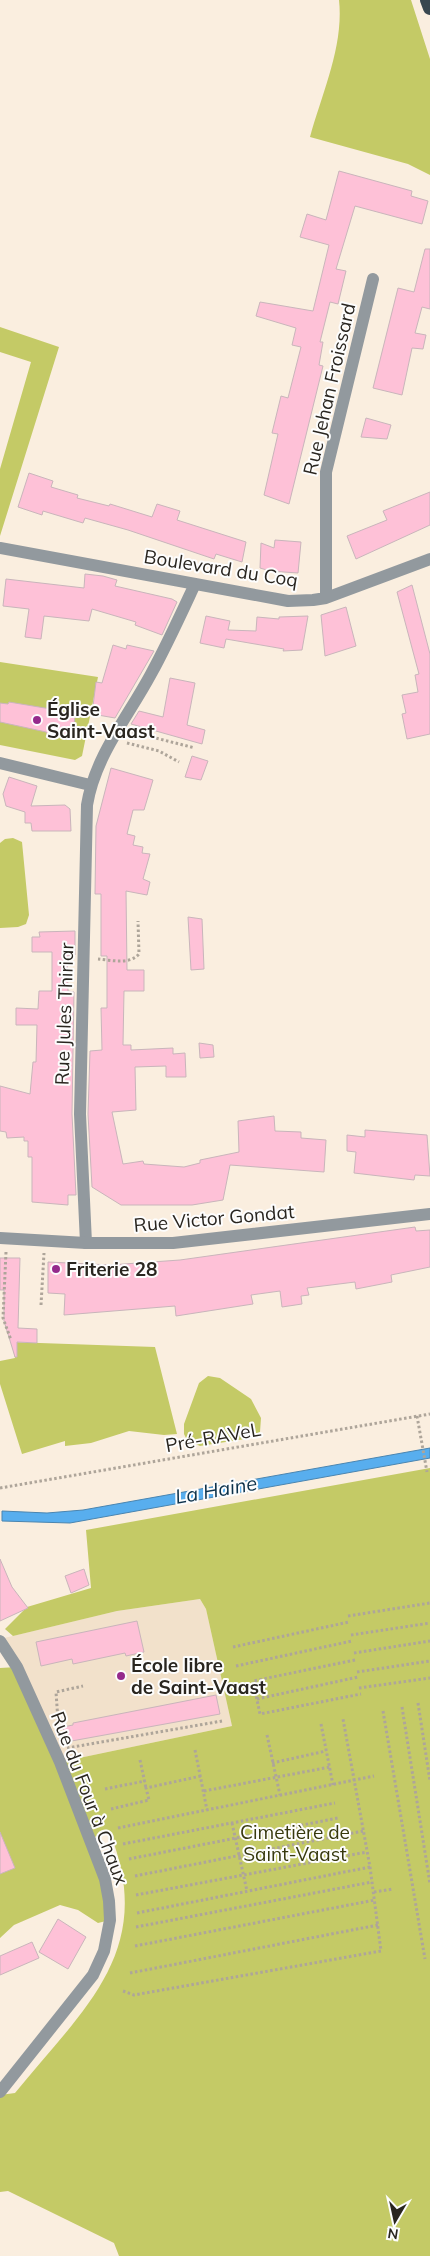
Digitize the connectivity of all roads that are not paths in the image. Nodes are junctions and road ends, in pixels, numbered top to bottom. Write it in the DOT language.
graph roads {
  1 [pos="428,0"];
  2 [pos="430,8"];
  3 [pos="373,279"];
  4 [pos="0,548"];
  5 [pos="430,558"];
  6 [pos="195,584"];
  7 [pos="326,598"];
  8 [pos="0,762"];
  9 [pos="90,785"];
  10 [pos="430,1214"];
  11 [pos="3,1238"];
  12 [pos="86,1243"];
  13 [pos="0,1641"];
  14 [pos="0,2092"];
  1 -- 2 [label="highway"];
  3 -- 7 [label="street, Rue Jehan Froissard"];
  4 -- 6 [label="street, Boulevard du Coq"];
  5 -- 7 [label="street, Boulevard du Coq"];
  6 -- 7 [label="street, Boulevard du Coq"];
  6 -- 9 [label="street, Rue Jules Thiriar"];
  8 -- 9 [label="street"];
  9 -- 12 [label="street, Rue Jules Thiriar"];
  10 -- 12 [label="street, Rue Victor Gondat"];
  11 -- 12 [label="street, Rue Victor Gondat"];
  13 -- 14 [label="street, Rue du Four à Chaux"];
}
